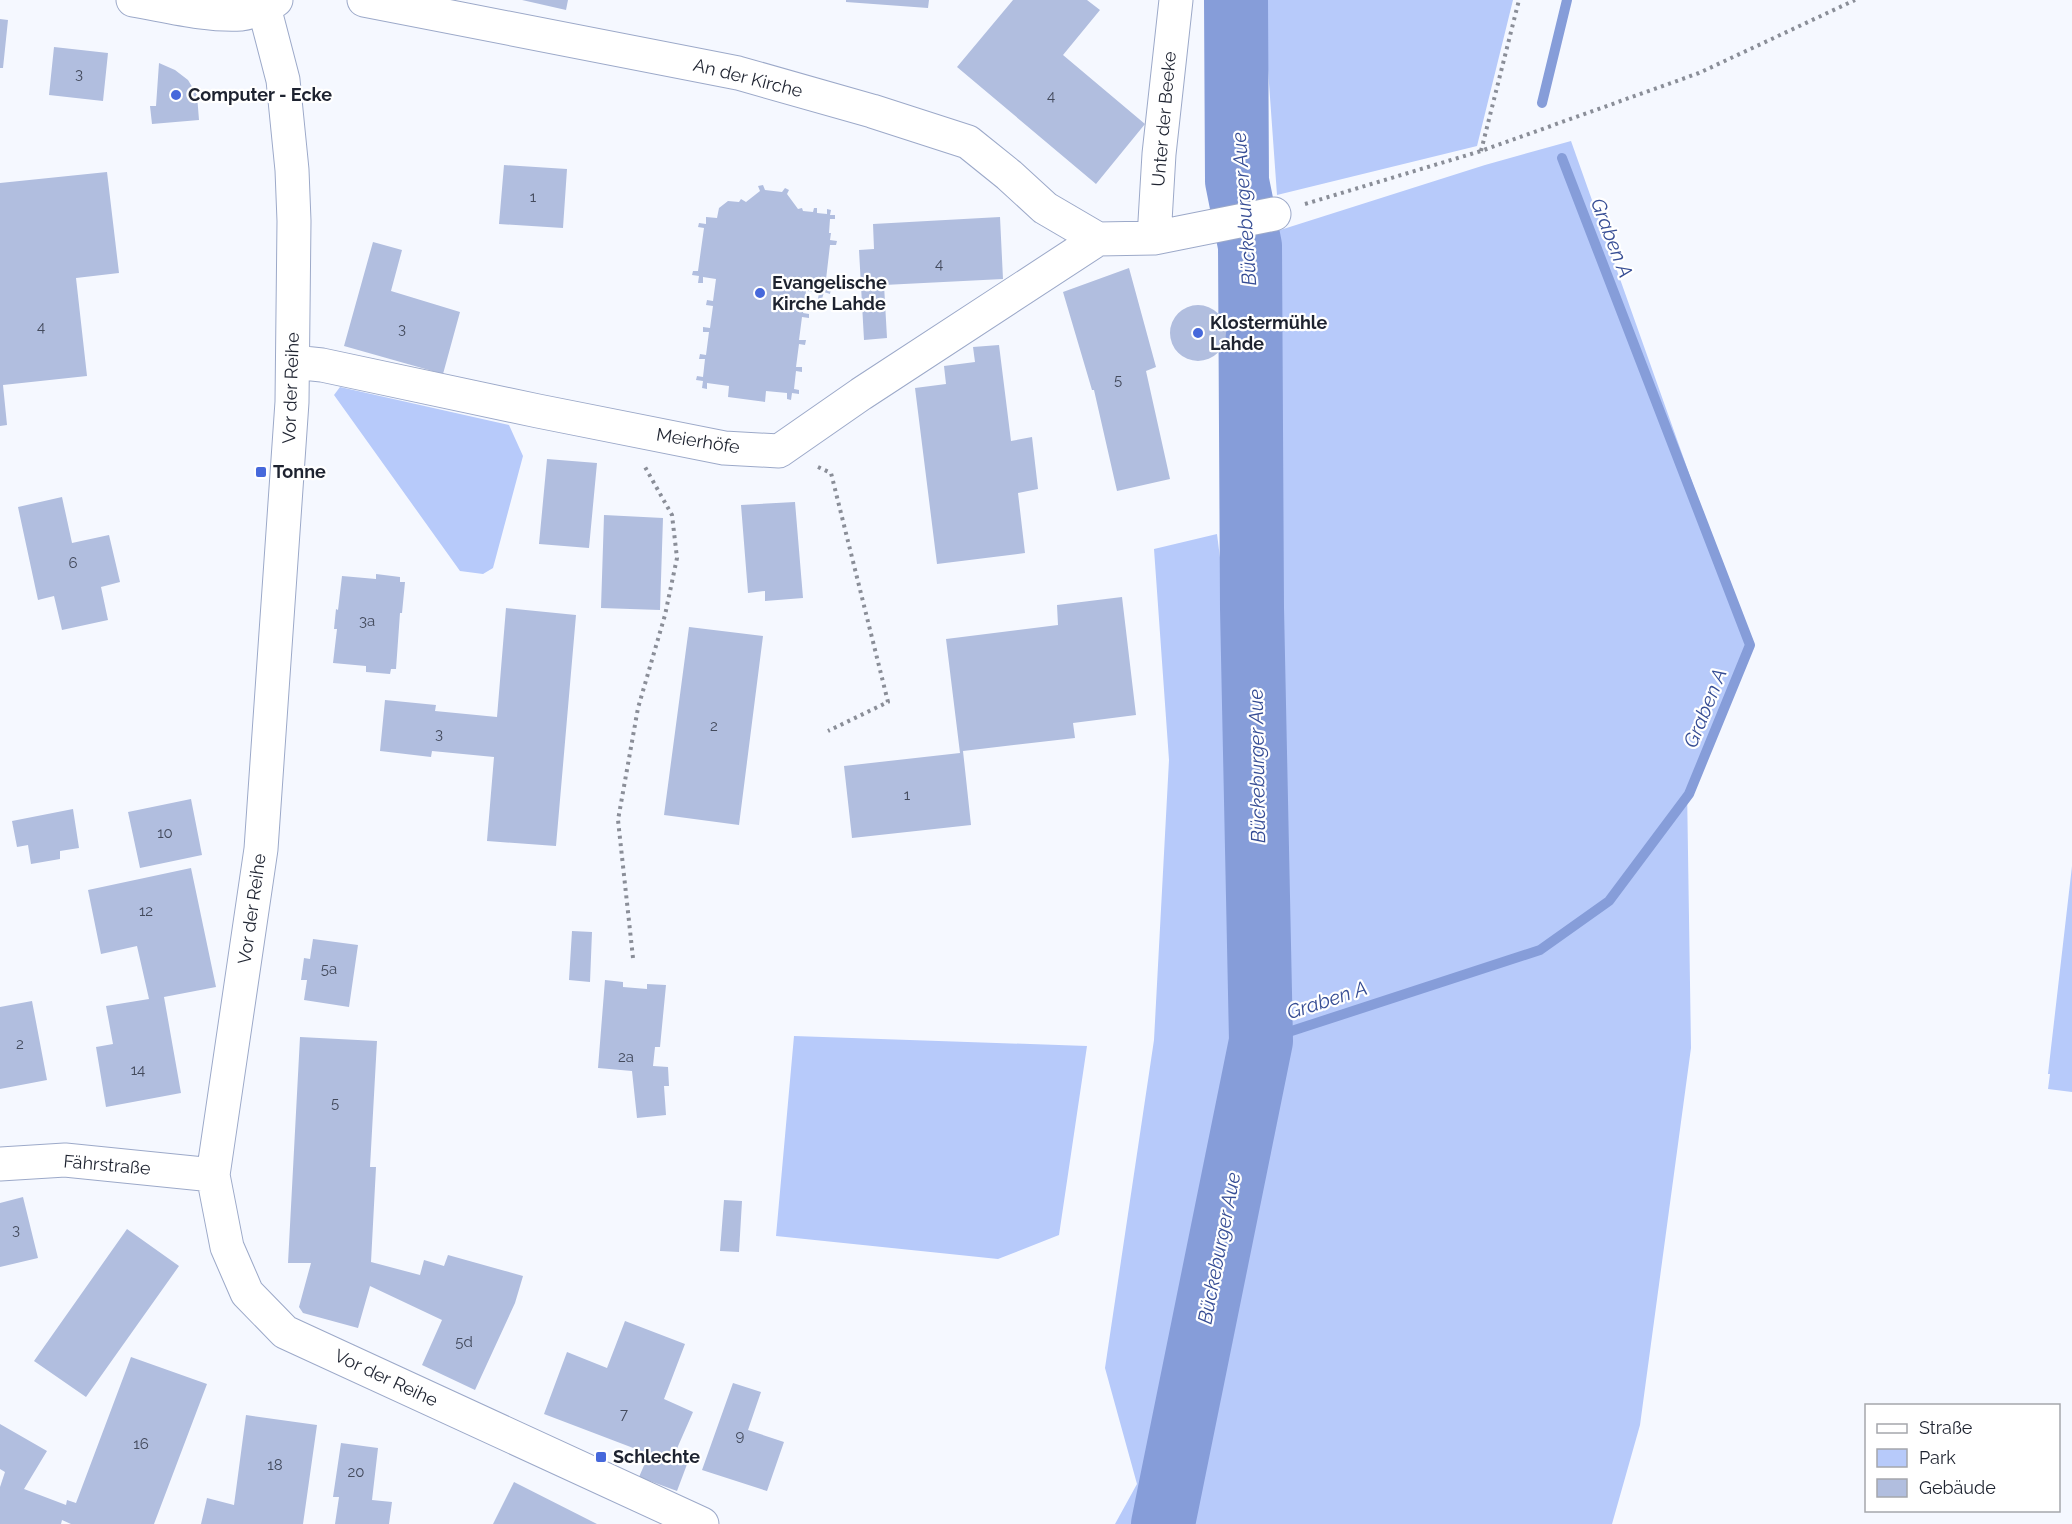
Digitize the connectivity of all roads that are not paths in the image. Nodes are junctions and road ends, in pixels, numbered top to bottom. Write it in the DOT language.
graph roads {
  1 [pos="133,0"];
  2 [pos="364,0"];
  3 [pos="1176,0"];
  4 [pos="270,4"];
  5 [pos="1274,214"];
  6 [pos="1154,238"];
  7 [pos="1098,239"];
  8 [pos="293,362"];
  9 [pos="0,1164"];
  10 [pos="213,1175"];
  11 [pos="702,1524"];
  1 -- 4 [label="street"];
  2 -- 7 [label="street, An der Kirche"];
  3 -- 6 [label="street, Unter der Beeke"];
  4 -- 8 [label="street, Vor der Reihe"];
  5 -- 6 [label="street"];
  6 -- 7 [label="street"];
  7 -- 8 [label="street, Meierhöfe"];
  8 -- 10 [label="street, Vor der Reihe"];
  9 -- 10 [label="street, Fährstraße"];
  10 -- 11 [label="street, Vor der Reihe"];
}
